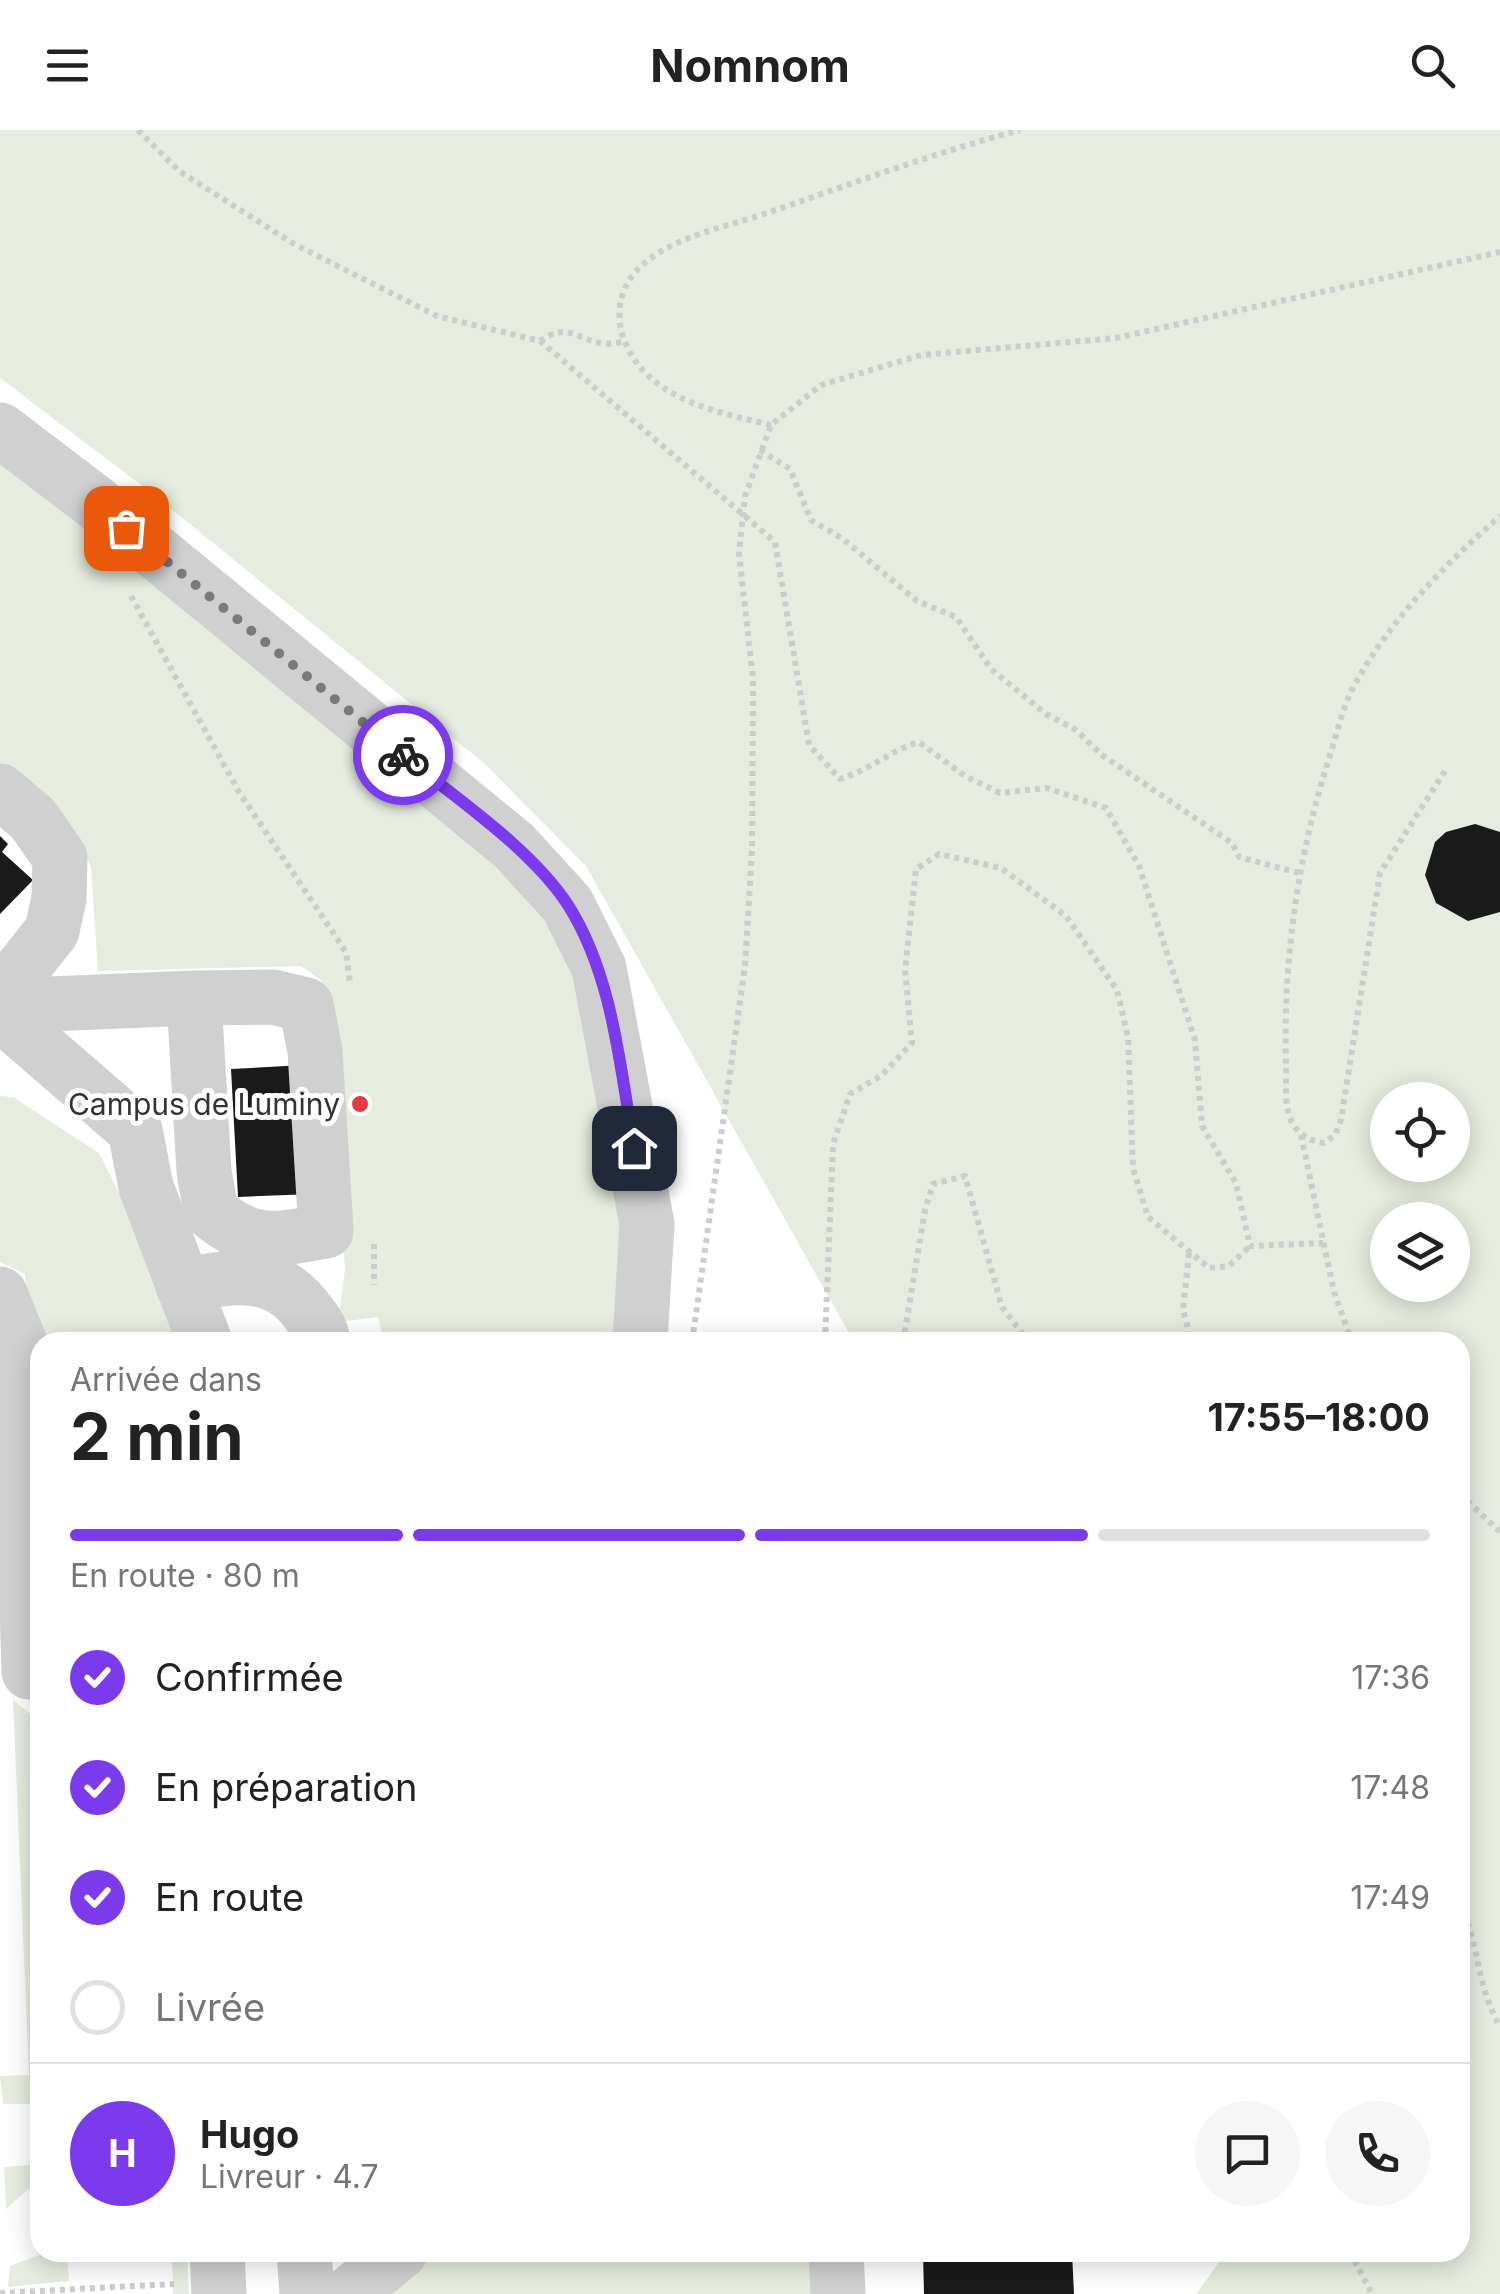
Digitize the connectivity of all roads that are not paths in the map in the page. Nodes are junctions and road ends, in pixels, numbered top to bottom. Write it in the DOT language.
graph roads {
  1 [pos="0,430"];
  2 [pos="0,792"];
  3 [pos="0,996"];
  4 [pos="194,998"];
  5 [pos="0,1010"];
  6 [pos="182,1286"];
  7 [pos="0,1294"];
  8 [pos="201,1332"];
  9 [pos="322,1332"];
  10 [pos="641,1332"];
  11 [pos="23,1667"];
  12 [pos="304,2262"];
  13 [pos="388,2262"];
  14 [pos="836,2262"];
  15 [pos="306,2294"];
  16 [pos="349,2294"];
  17 [pos="838,2294"];
  1 -- 10 [label="street"];
  2 -- 3 [label="street"];
  4 -- 5 [label="street"];
  5 -- 6 [label="street"];
  6 -- 8 [label="street"];
  6 -- 9 [label="street"];
  7 -- 11 [label="street"];
  12 -- 15 [label="street"];
  13 -- 16 [label="street"];
  14 -- 17 [label="street"];
}
